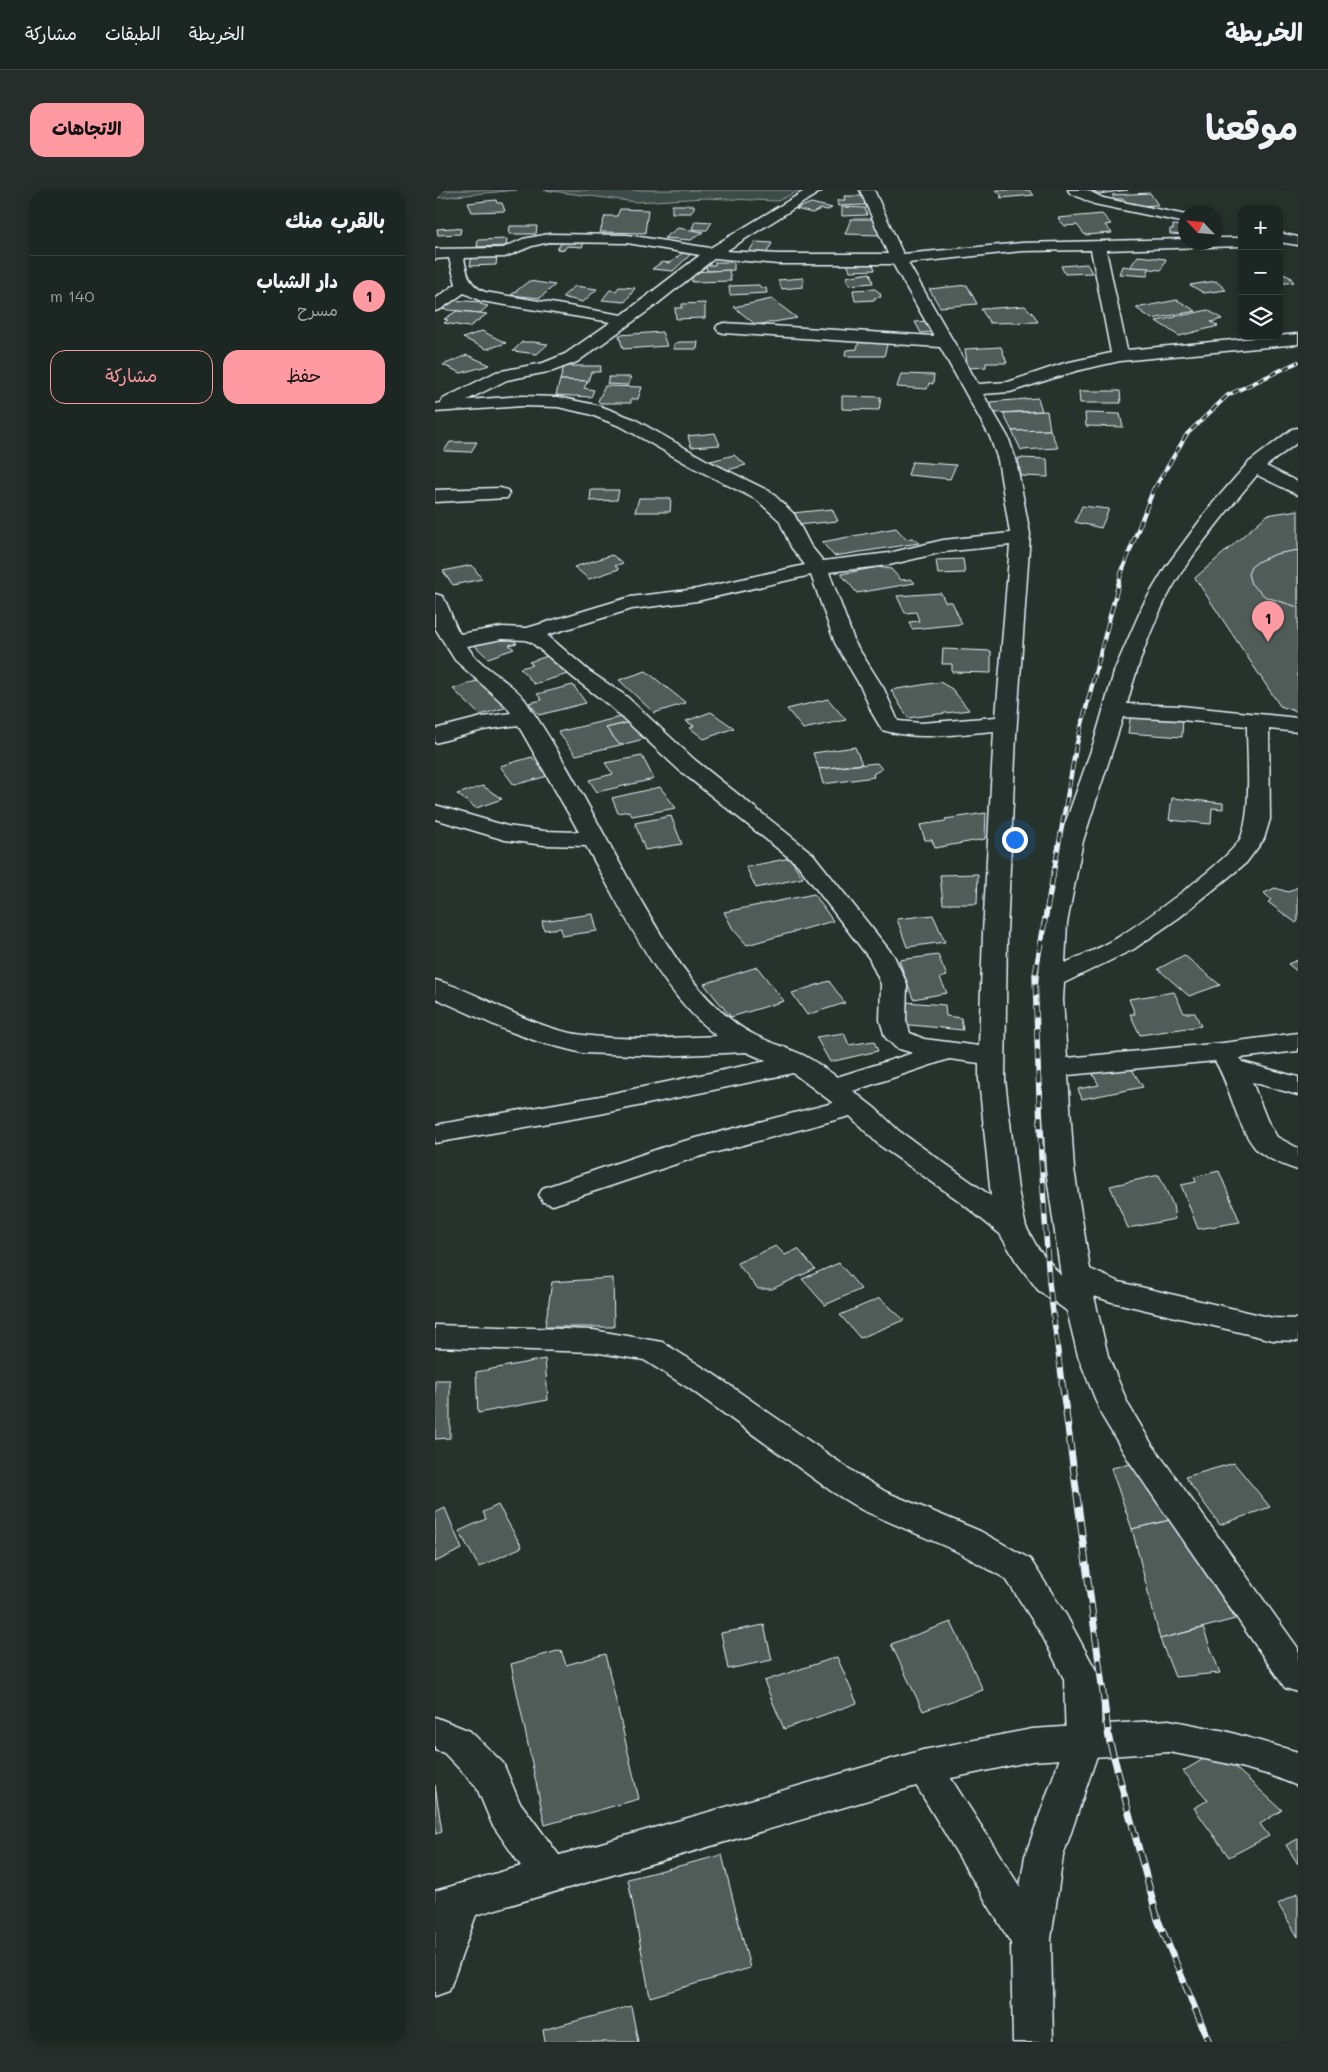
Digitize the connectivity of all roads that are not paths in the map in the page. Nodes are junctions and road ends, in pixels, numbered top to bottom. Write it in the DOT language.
graph roads {
  1 [pos="816,190"];
  2 [pos="867,190"];
  3 [pos="1075,190"];
  4 [pos="1178,218"];
  5 [pos="1283,239"];
  6 [pos="1297,241"];
  7 [pos="1238,242"];
  8 [pos="1097,246"];
  9 [pos="713,253"];
  10 [pos="435,254"];
  11 [pos="456,254"];
  12 [pos="898,258"];
  13 [pos="464,286"];
  14 [pos="435,306"];
  15 [pos="625,320"];
  16 [pos="724,328"];
  17 [pos="1298,339"];
  18 [pos="944,342"];
  19 [pos="1120,356"];
  20 [pos="972,390"];
  21 [pos="437,409"];
  22 [pos="1298,433"];
  23 [pos="1254,467"];
  24 [pos="1298,488"];
  25 [pos="500,494"];
  26 [pos="435,496"];
  27 [pos="1020,538"];
  28 [pos="818,568"];
  29 [pos="435,600"];
  30 [pos="441,628"];
  31 [pos="528,634"];
  32 [pos="1114,710"];
  33 [pos="523,718"];
  34 [pos="1258,722"];
  35 [pos="1006,723"];
  36 [pos="1298,725"];
  37 [pos="435,736"];
  38 [pos="435,812"];
  39 [pos="593,839"];
  40 [pos="1052,979"];
  41 [pos="435,988"];
  42 [pos="1298,1042"];
  43 [pos="749,1043"];
  44 [pos="947,1051"];
  45 [pos="992,1056"];
  46 [pos="1228,1060"];
  47 [pos="797,1062"];
  48 [pos="1055,1068"];
  49 [pos="1298,1086"];
  50 [pos="833,1088"];
  51 [pos="855,1106"];
  52 [pos="435,1134"];
  53 [pos="1298,1160"];
  54 [pos="553,1195"];
  55 [pos="1011,1227"];
  56 [pos="1076,1275"];
  57 [pos="1081,1306"];
  58 [pos="1298,1330"];
  59 [pos="435,1336"];
  60 [pos="1298,1677"];
  61 [pos="435,1733"];
  62 [pos="1084,1741"];
  63 [pos="923,1767"];
  64 [pos="1298,1769"];
  65 [pos="550,1875"];
  66 [pos="449,1905"];
  67 [pos="1031,1939"];
  68 [pos="435,1977"];
  69 [pos="1033,2042"];
  1 -- 9 [label="street"];
  2 -- 12 [label="street"];
  3 -- 4 [label="street"];
  5 -- 6 [label="street"];
  7 -- 8 [label="street"];
  8 -- 12 [label="street"];
  8 -- 19 [label="street"];
  9 -- 11 [label="street"];
  9 -- 12 [label="street"];
  9 -- 15 [label="street"];
  10 -- 11 [label="street"];
  11 -- 13 [label="street"];
  12 -- 18 [label="street"];
  13 -- 14 [label="street"];
  13 -- 15 [label="street"];
  15 -- 21 [label="street"];
  16 -- 18 [label="street"];
  17 -- 19 [label="street"];
  18 -- 20 [label="street"];
  19 -- 20 [label="street"];
  20 -- 27 [label="street"];
  21 -- 28 [label="street"];
  22 -- 23 [label="street"];
  23 -- 24 [label="street"];
  23 -- 32 [label="street"];
  25 -- 26 [label="street"];
  27 -- 28 [label="street"];
  27 -- 35 [label="street"];
  28 -- 31 [label="street"];
  28 -- 35 [label="street"];
  29 -- 30 [label="street"];
  30 -- 31 [label="street"];
  30 -- 33 [label="street"];
  31 -- 44 [label="street"];
  32 -- 34 [label="street"];
  32 -- 40 [label="street"];
  33 -- 37 [label="street"];
  33 -- 39 [label="street"];
  34 -- 36 [label="street"];
  34 -- 40 [label="street"];
  35 -- 45 [label="street"];
  38 -- 39 [label="street"];
  39 -- 43 [label="street"];
  40 -- 48 [label="street"];
  41 -- 43 [label="street"];
  42 -- 46 [label="street"];
  43 -- 47 [label="street"];
  44 -- 45 [label="street"];
  44 -- 50 [label="street"];
  45 -- 55 [label="street"];
  46 -- 48 [label="street"];
  46 -- 49 [label="street"];
  46 -- 53 [label="street"];
  47 -- 50 [label="street"];
  47 -- 52 [label="street"];
  48 -- 56 [label="street"];
  50 -- 51 [label="street"];
  51 -- 54 [label="street"];
  51 -- 55 [label="street"];
  55 -- 57 [label="street"];
  56 -- 57 [label="street"];
  56 -- 58 [label="street"];
  57 -- 60 [label="street"];
  59 -- 62 [label="street"];
  61 -- 65 [label="street"];
  62 -- 63 [label="street"];
  62 -- 64 [label="street"];
  62 -- 67 [label="street"];
  63 -- 65 [label="street"];
  63 -- 67 [label="street"];
  65 -- 66 [label="street"];
  66 -- 68 [label="street"];
  67 -- 69 [label="street"];
}
